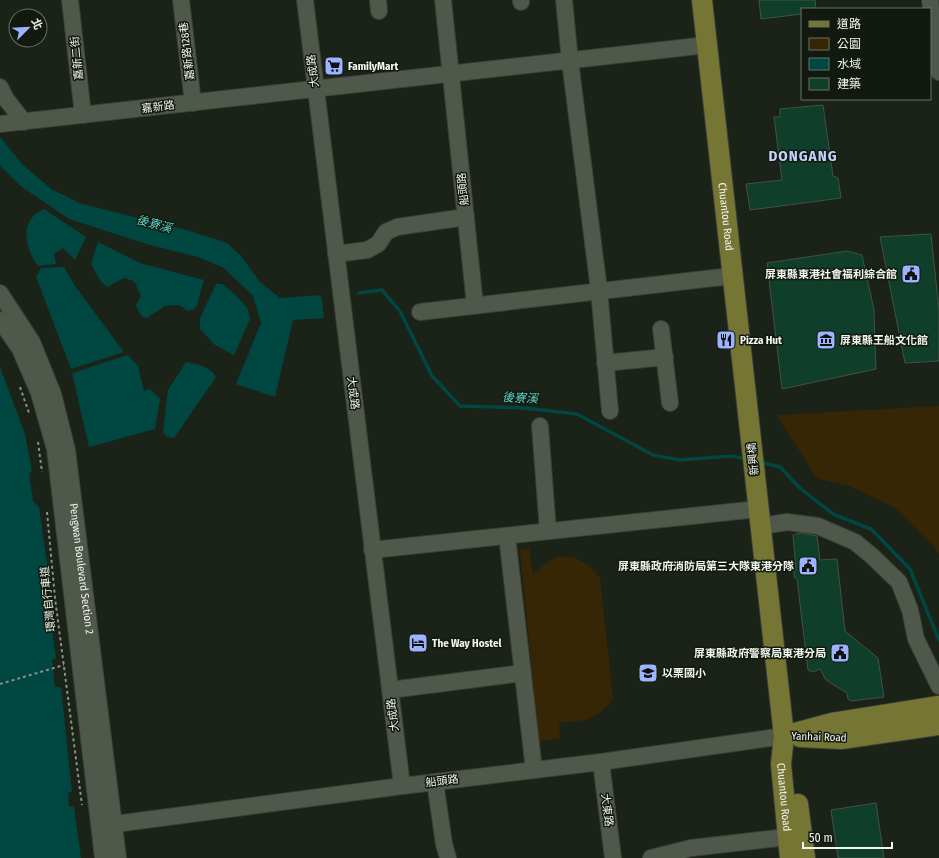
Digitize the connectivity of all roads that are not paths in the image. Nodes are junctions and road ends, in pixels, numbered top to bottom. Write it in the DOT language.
graph roads {
  1 [pos="70,0"];
  2 [pos="181,0"];
  3 [pos="305,0"];
  4 [pos="443,0"];
  5 [pos="564,0"];
  6 [pos="702,0"];
  7 [pos="930,0"];
  8 [pos="707,44"];
  9 [pos="570,61"];
  10 [pos="450,72"];
  11 [pos="939,72"];
  12 [pos="0,87"];
  13 [pos="315,88"];
  14 [pos="193,103"];
  15 [pos="83,115"];
  16 [pos="11,123"];
  17 [pos="466,217"];
  18 [pos="336,254"];
  19 [pos="731,276"];
  20 [pos="599,290"];
  21 [pos="0,293"];
  22 [pos="475,305"];
  23 [pos="420,312"];
  24 [pos="0,320"];
  25 [pos="661,329"];
  26 [pos="665,357"];
  27 [pos="605,363"];
  28 [pos="670,403"];
  29 [pos="610,411"];
  30 [pos="540,426"];
  31 [pos="750,432"];
  32 [pos="756,485"];
  33 [pos="760,517"];
  34 [pos="548,531"];
  35 [pos="507,536"];
  36 [pos="372,550"];
  37 [pos="523,673"];
  38 [pos="939,686"];
  39 [pos="390,690"];
  40 [pos="939,706"];
  41 [pos="939,725"];
  42 [pos="784,736"];
  43 [pos="601,762"];
  44 [pos="534,770"];
  45 [pos="435,782"];
  46 [pos="402,786"];
  47 [pos="106,825"];
  48 [pos="787,837"];
  49 [pos="104,858"];
  50 [pos="118,858"];
  51 [pos="448,858"];
  52 [pos="613,858"];
  53 [pos="650,858"];
  54 [pos="790,858"];
  55 [pos="805,858"];
  1 -- 15 [label="street, 嘉新二街"];
  2 -- 14 [label="street, 嘉新路128巷"];
  3 -- 13 [label="street, 大成路"];
  4 -- 10 [label="street, 船頭路"];
  5 -- 9 [label="street"];
  6 -- 8 [label="main road, Chuantou Road"];
  7 -- 11 [label="street"];
  8 -- 9 [label="street"];
  8 -- 19 [label="main road, Chuantou Road"];
  9 -- 10 [label="street"];
  9 -- 20 [label="street"];
  10 -- 13 [label="street"];
  10 -- 17 [label="street, 船頭路"];
  12 -- 16 [label="street"];
  13 -- 14 [label="street, 嘉新路"];
  13 -- 18 [label="street, 大成路"];
  14 -- 15 [label="street, 嘉新路"];
  15 -- 16 [label="street, 嘉新路"];
  17 -- 18 [label="street"];
  17 -- 22 [label="street, 船頭路"];
  18 -- 36 [label="street, 大成路"];
  19 -- 20 [label="street"];
  19 -- 31 [label="main road, Chuantou Road"];
  20 -- 22 [label="street"];
  20 -- 27 [label="street"];
  21 -- 47 [label="street, Pengwan Boulevard Section 2"];
  22 -- 23 [label="street"];
  24 -- 47 [label="street, Pengwan Boulevard Section 2"];
  25 -- 26 [label="street"];
  26 -- 27 [label="street"];
  26 -- 28 [label="street"];
  27 -- 29 [label="street"];
  30 -- 34 [label="street"];
  31 -- 32 [label="main road, 新興橋"];
  32 -- 33 [label="main road, Chuantou Road"];
  33 -- 34 [label="street"];
  33 -- 38 [label="street"];
  33 -- 42 [label="main road, Chuantou Road"];
  34 -- 35 [label="street"];
  35 -- 36 [label="street"];
  35 -- 37 [label="street"];
  36 -- 39 [label="street, 大成路"];
  37 -- 39 [label="street"];
  37 -- 44 [label="street"];
  39 -- 46 [label="street, 大成路"];
  40 -- 42 [label="main road, Yanhai Road"];
  41 -- 42 [label="main road, Yanhai Road"];
  42 -- 43 [label="street, 船頭路"];
  42 -- 48 [label="main road, Chuantou Road"];
  42 -- 55 [label="main road, Chuantou Road"];
  43 -- 44 [label="street, 船頭路"];
  43 -- 52 [label="street, 大東路"];
  44 -- 45 [label="street, 船頭路"];
  45 -- 46 [label="street, 船頭路"];
  45 -- 51 [label="street"];
  46 -- 47 [label="street, 船頭路"];
  47 -- 49 [label="street, Pengwan Boulevard Section 2"];
  47 -- 50 [label="street, Pengwan Boulevard Section 2"];
  48 -- 53 [label="street"];
  48 -- 54 [label="main road, Chuantou Road"];
}
